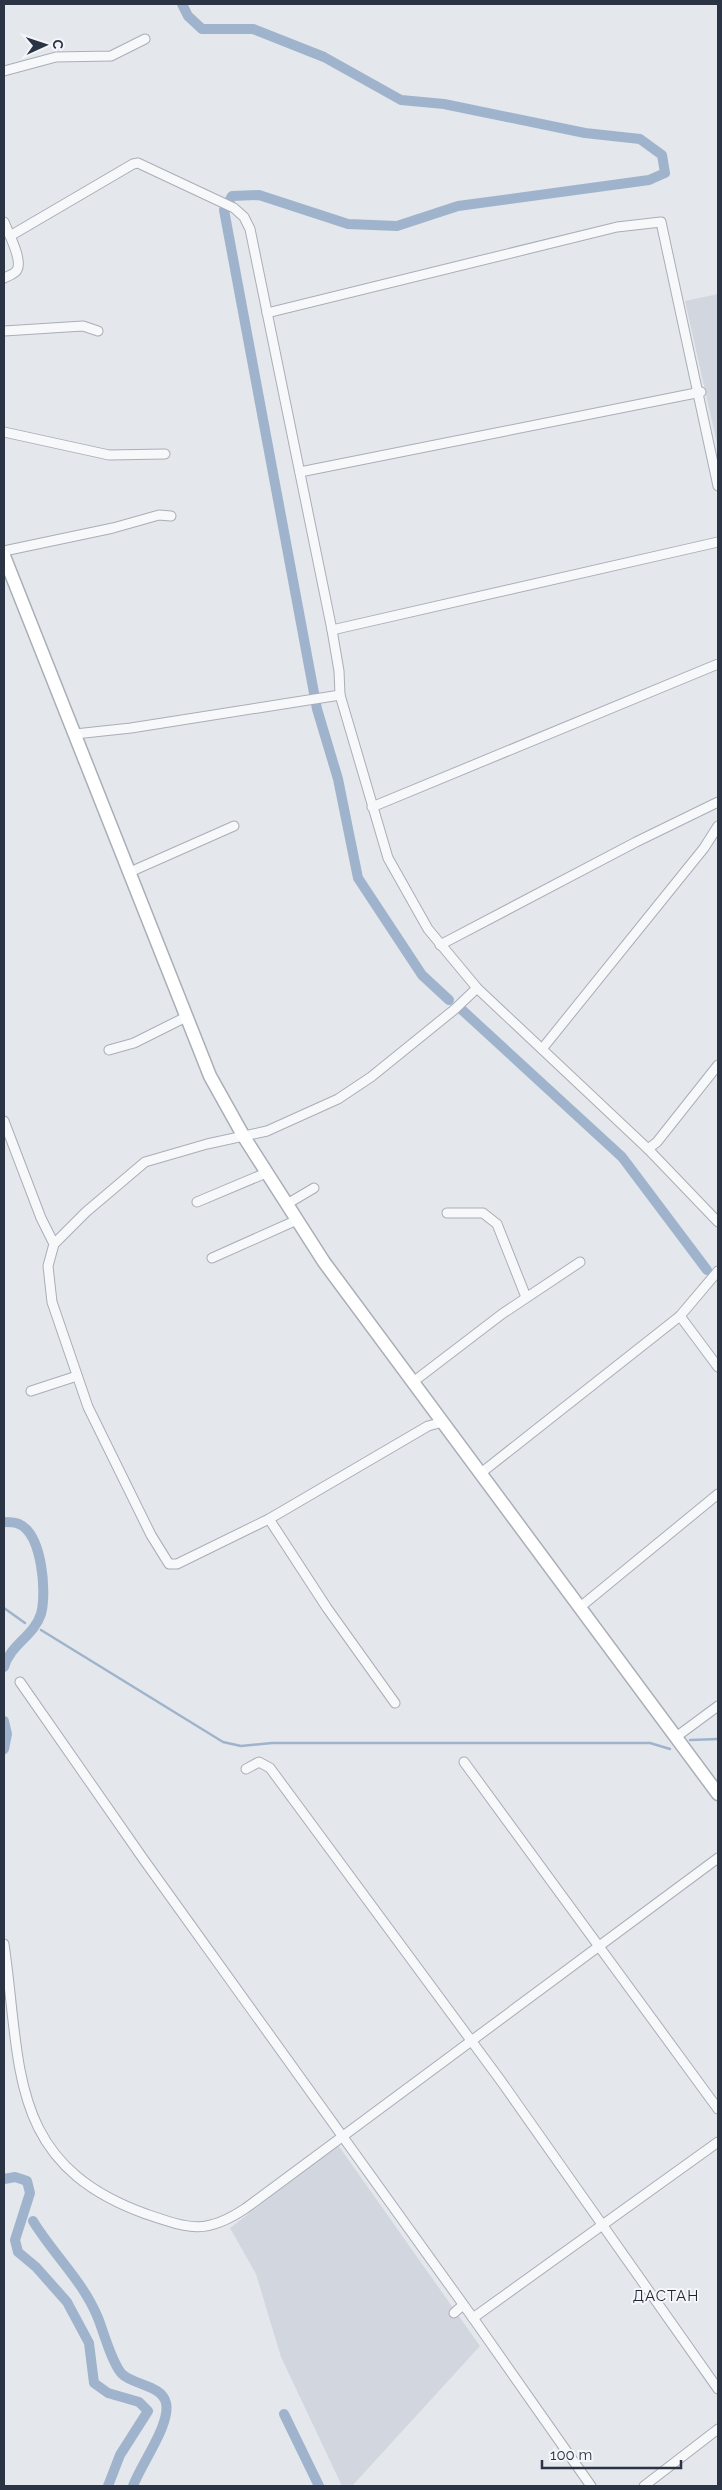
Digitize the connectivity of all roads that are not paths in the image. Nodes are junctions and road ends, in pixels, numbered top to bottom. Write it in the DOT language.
graph roads {
  1 [pos="145,39"];
  2 [pos="4,71"];
  3 [pos="4,224"];
  4 [pos="10,236"];
  5 [pos="4,278"];
  6 [pos="267,313"];
  7 [pos="4,330"];
  8 [pos="98,331"];
  9 [pos="700,392"];
  10 [pos="4,432"];
  11 [pos="166,454"];
  12 [pos="300,472"];
  13 [pos="718,486"];
  14 [pos="171,516"];
  15 [pos="718,542"];
  16 [pos="4,551"];
  17 [pos="4,556"];
  18 [pos="332,630"];
  19 [pos="718,664"];
  20 [pos="340,695"];
  21 [pos="75,734"];
  22 [pos="718,802"];
  23 [pos="372,807"];
  24 [pos="234,826"];
  25 [pos="718,826"];
  26 [pos="130,872"];
  27 [pos="440,944"];
  28 [pos="477,988"];
  29 [pos="186,1017"];
  30 [pos="542,1049"];
  31 [pos="109,1050"];
  32 [pos="718,1065"];
  33 [pos="4,1121"];
  34 [pos="244,1137"];
  35 [pos="648,1150"];
  36 [pos="266,1173"];
  37 [pos="314,1188"];
  38 [pos="197,1202"];
  39 [pos="287,1204"];
  40 [pos="447,1213"];
  41 [pos="297,1220"];
  42 [pos="718,1222"];
  43 [pos="54,1244"];
  44 [pos="212,1258"];
  45 [pos="580,1262"];
  46 [pos="718,1271"];
  47 [pos="526,1297"];
  48 [pos="680,1316"];
  49 [pos="718,1367"];
  50 [pos="77,1376"];
  51 [pos="413,1382"];
  52 [pos="31,1391"];
  53 [pos="443,1422"];
  54 [pos="481,1473"];
  55 [pos="718,1494"];
  56 [pos="269,1519"];
  57 [pos="579,1608"];
  58 [pos="20,1682"];
  59 [pos="395,1703"];
  60 [pos="718,1706"];
  61 [pos="676,1737"];
  62 [pos="464,1762"];
  63 [pos="246,1769"];
  64 [pos="718,1794"];
  65 [pos="718,1858"];
  66 [pos="4,1944"];
  67 [pos="599,1946"];
  68 [pos="470,2040"];
  69 [pos="718,2109"];
  70 [pos="343,2136"];
  71 [pos="718,2142"];
  72 [pos="604,2225"];
  73 [pos="463,2304"];
  74 [pos="454,2312"];
  75 [pos="473,2318"];
  76 [pos="718,2389"];
  77 [pos="718,2429"];
  78 [pos="592,2486"];
  79 [pos="644,2486"];
  1 -- 2 [label="street"];
  3 -- 4 [label="street"];
  4 -- 5 [label="street"];
  4 -- 6 [label="street"];
  6 -- 9 [label="street"];
  6 -- 12 [label="street"];
  7 -- 8 [label="street"];
  9 -- 12 [label="street"];
  9 -- 13 [label="street"];
  10 -- 11 [label="street"];
  12 -- 18 [label="street"];
  14 -- 16 [label="street"];
  15 -- 18 [label="street"];
  17 -- 21 [label="main road"];
  18 -- 20 [label="street"];
  19 -- 23 [label="street"];
  20 -- 21 [label="street"];
  20 -- 23 [label="street"];
  21 -- 26 [label="main road"];
  22 -- 27 [label="street"];
  23 -- 27 [label="street"];
  24 -- 26 [label="street"];
  25 -- 30 [label="street"];
  26 -- 29 [label="main road"];
  27 -- 28 [label="street"];
  28 -- 30 [label="street"];
  28 -- 34 [label="street"];
  29 -- 31 [label="street"];
  29 -- 34 [label="main road"];
  30 -- 35 [label="street"];
  32 -- 35 [label="street"];
  33 -- 43 [label="street"];
  34 -- 36 [label="main road"];
  34 -- 43 [label="street"];
  35 -- 42 [label="street"];
  36 -- 38 [label="street"];
  36 -- 39 [label="main road"];
  37 -- 39 [label="street"];
  39 -- 41 [label="main road"];
  40 -- 47 [label="street"];
  41 -- 44 [label="street"];
  41 -- 51 [label="main road"];
  43 -- 50 [label="street"];
  45 -- 47 [label="street"];
  46 -- 48 [label="street"];
  47 -- 51 [label="street"];
  48 -- 49 [label="street"];
  48 -- 54 [label="street"];
  50 -- 52 [label="street"];
  50 -- 56 [label="street"];
  51 -- 53 [label="main road"];
  53 -- 54 [label="main road"];
  53 -- 56 [label="street"];
  54 -- 57 [label="main road"];
  55 -- 57 [label="street"];
  56 -- 59 [label="street"];
  57 -- 61 [label="main road"];
  58 -- 70 [label="street"];
  60 -- 61 [label="street"];
  61 -- 64 [label="main road"];
  62 -- 67 [label="street"];
  63 -- 68 [label="street"];
  65 -- 67 [label="street"];
  66 -- 70 [label="street"];
  67 -- 68 [label="street"];
  67 -- 69 [label="street"];
  68 -- 70 [label="street"];
  68 -- 72 [label="street"];
  70 -- 73 [label="street"];
  71 -- 72 [label="street"];
  72 -- 75 [label="street"];
  72 -- 76 [label="street"];
  73 -- 74 [label="street"];
  73 -- 75 [label="street"];
  75 -- 78 [label="street"];
  77 -- 79 [label="street"];
}
